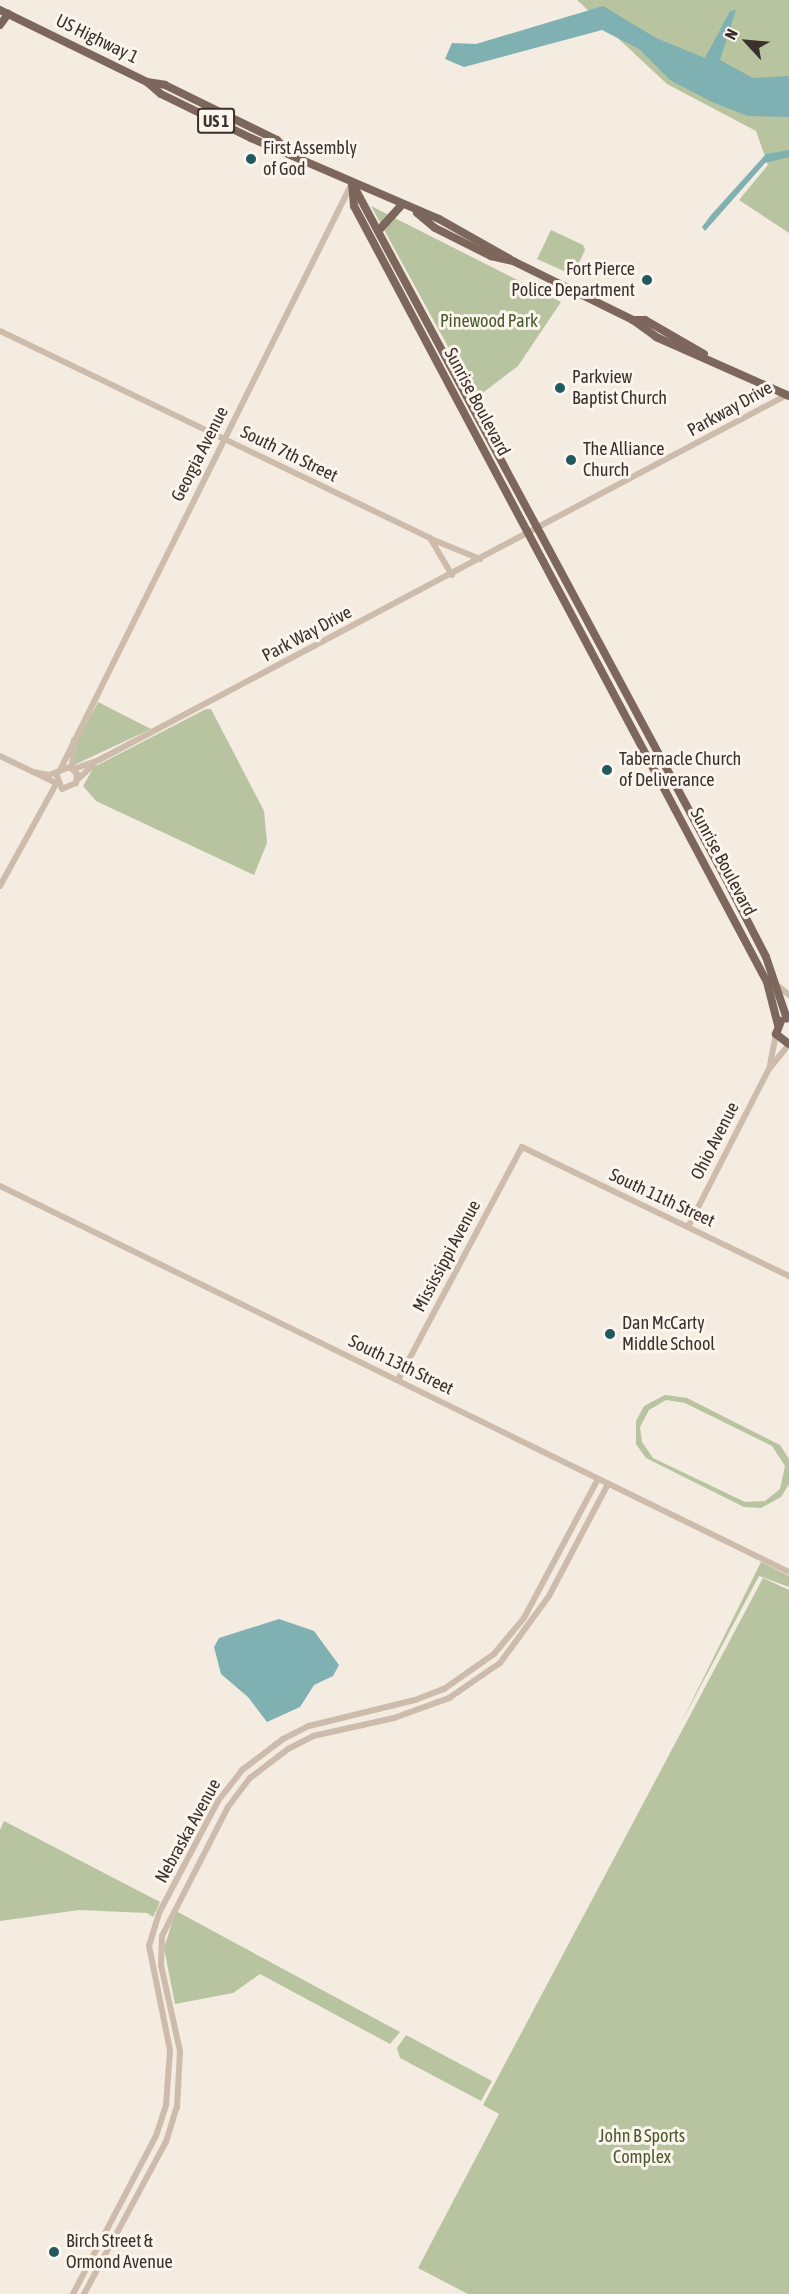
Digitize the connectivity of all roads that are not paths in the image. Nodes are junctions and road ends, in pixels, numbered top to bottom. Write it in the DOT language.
graph roads {
  1 [pos="4,12"];
  2 [pos="0,25"];
  3 [pos="352,183"];
  4 [pos="401,206"];
  5 [pos="380,229"];
  6 [pos="0,331"];
  7 [pos="788,396"];
  8 [pos="224,440"];
  9 [pos="538,528"];
  10 [pos="528,533"];
  11 [pos="430,538"];
  12 [pos="480,559"];
  13 [pos="452,575"];
  14 [pos="74,739"];
  15 [pos="0,756"];
  16 [pos="99,760"];
  17 [pos="73,769"];
  18 [pos="58,770"];
  19 [pos="33,772"];
  20 [pos="77,780"];
  21 [pos="58,785"];
  22 [pos="0,886"];
  23 [pos="777,984"];
  24 [pos="789,995"];
  25 [pos="788,1019"];
  26 [pos="777,1030"];
  27 [pos="789,1044"];
  28 [pos="770,1069"];
  29 [pos="522,1147"];
  30 [pos="0,1186"];
  31 [pos="688,1227"];
  32 [pos="789,1275"];
  33 [pos="398,1380"];
  34 [pos="597,1479"];
  35 [pos="608,1484"];
  36 [pos="572,1528"];
  37 [pos="582,1534"];
  38 [pos="789,1572"];
  39 [pos="539,1590"];
  40 [pos="549,1596"];
  41 [pos="176,1882"];
  42 [pos="185,1887"];
  43 [pos="149,1946"];
  44 [pos="160,1947"];
  45 [pos="170,2069"];
  46 [pos="181,2069"];
  47 [pos="166,2105"];
  48 [pos="177,2108"];
  49 [pos="156,2136"];
  50 [pos="166,2142"];
  51 [pos="73,2294"];
  52 [pos="84,2294"];
  1 -- 2 [label="main road"];
  1 -- 3 [label="main road, US Highway 1 / US 1"];
  3 -- 4 [label="main road, US Highway 1 / US 1"];
  3 -- 5 [label="main road, Sunrise Boulevard"];
  3 -- 8 [label="street, Georgia Avenue"];
  3 -- 10 [label="main road, Sunrise Boulevard"];
  4 -- 5 [label="main road"];
  4 -- 7 [label="main road, US Highway 1 / US 1"];
  5 -- 9 [label="main road, Sunrise Boulevard"];
  6 -- 8 [label="street, South 7th Street"];
  7 -- 9 [label="street, Parkway Drive"];
  8 -- 11 [label="street, South 7th Street"];
  8 -- 14 [label="street, Georgia Avenue"];
  9 -- 10 [label="street, Parkway Drive"];
  9 -- 23 [label="main road, Sunrise Boulevard"];
  10 -- 12 [label="street, Park Way Drive"];
  10 -- 26 [label="main road, Sunrise Boulevard"];
  11 -- 12 [label="street, South 7th Street"];
  11 -- 13 [label="street"];
  12 -- 13 [label="street, Park Way Drive"];
  13 -- 16 [label="street, Park Way Drive"];
  14 -- 17 [label="street, Georgia Avenue"];
  14 -- 18 [label="street, Georgia Avenue"];
  15 -- 19 [label="street"];
  16 -- 17 [label="street, Park Way Drive"];
  16 -- 20 [label="street, Park Way Drive"];
  17 -- 18 [label="street, Park Way Drive"];
  17 -- 20 [label="street, Georgia Avenue"];
  18 -- 19 [label="street, Park Way Drive"];
  18 -- 21 [label="street"];
  19 -- 21 [label="street"];
  20 -- 21 [label="street, Park Way Drive"];
  21 -- 22 [label="street"];
  23 -- 24 [label="street"];
  23 -- 25 [label="main road, Sunrise Boulevard"];
  25 -- 26 [label="main road"];
  26 -- 27 [label="main road"];
  26 -- 28 [label="street, Ohio Avenue"];
  27 -- 28 [label="street, Ohio Avenue"];
  28 -- 31 [label="street, Ohio Avenue"];
  29 -- 31 [label="street, South 11th Street"];
  29 -- 33 [label="street, Mississippi Avenue"];
  30 -- 33 [label="street, South 13th Street"];
  31 -- 32 [label="street, South 11th Street"];
  33 -- 34 [label="street, South 13th Street"];
  34 -- 35 [label="street, South 13th Street"];
  34 -- 36 [label="street, Nebraska Avenue"];
  35 -- 37 [label="street, Nebraska Avenue"];
  35 -- 38 [label="street, South 13th Street"];
  36 -- 37 [label="street"];
  36 -- 39 [label="street, Nebraska Avenue"];
  37 -- 40 [label="street, Nebraska Avenue"];
  39 -- 40 [label="street"];
  39 -- 41 [label="street, Nebraska Avenue"];
  40 -- 42 [label="street, Nebraska Avenue"];
  41 -- 42 [label="street"];
  41 -- 43 [label="street, Nebraska Avenue"];
  42 -- 44 [label="street, Nebraska Avenue"];
  43 -- 44 [label="street"];
  43 -- 45 [label="street, Nebraska Avenue"];
  44 -- 46 [label="street, Nebraska Avenue"];
  45 -- 46 [label="street"];
  45 -- 47 [label="street, Nebraska Avenue"];
  46 -- 48 [label="street, Nebraska Avenue"];
  47 -- 48 [label="street"];
  47 -- 49 [label="street, Nebraska Avenue"];
  48 -- 50 [label="street, Nebraska Avenue"];
  49 -- 50 [label="street"];
  49 -- 51 [label="street, Nebraska Avenue"];
  50 -- 52 [label="street, Nebraska Avenue"];
}
